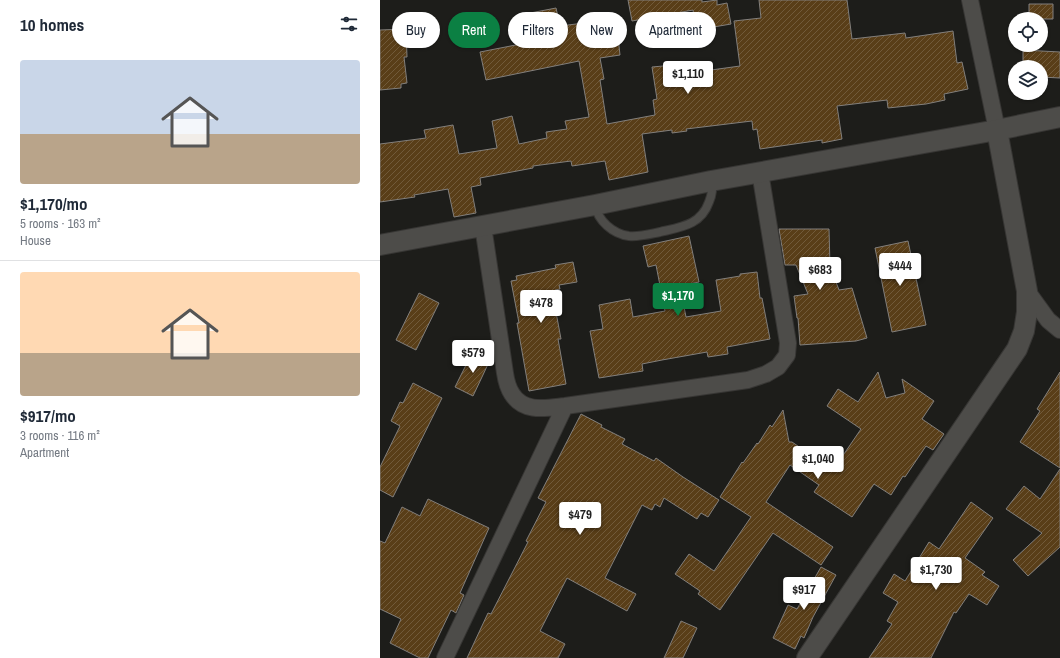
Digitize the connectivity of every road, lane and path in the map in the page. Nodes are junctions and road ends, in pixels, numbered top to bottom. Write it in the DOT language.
graph roads {
  1 [pos="970,0"];
  2 [pos="1060,117"];
  3 [pos="997,130"];
  4 [pos="760,172"];
  5 [pos="711,181"];
  6 [pos="595,205"];
  7 [pos="483,226"];
  8 [pos="380,245"];
  9 [pos="1027,291"];
  10 [pos="1060,330"];
  11 [pos="565,406"];
  12 [pos="445,658"];
  13 [pos="807,658"];
  1 -- 3 [label="street"];
  2 -- 3 [label="street"];
  3 -- 4 [label="street"];
  3 -- 9 [label="street"];
  4 -- 5 [label="street"];
  4 -- 11 [label="street"];
  5 -- 6 [label="street"];
  5 -- 6 [label="lane"];
  6 -- 7 [label="street"];
  7 -- 8 [label="street"];
  7 -- 11 [label="street"];
  9 -- 10 [label="street"];
  9 -- 13 [label="street"];
  11 -- 12 [label="street"];
}
